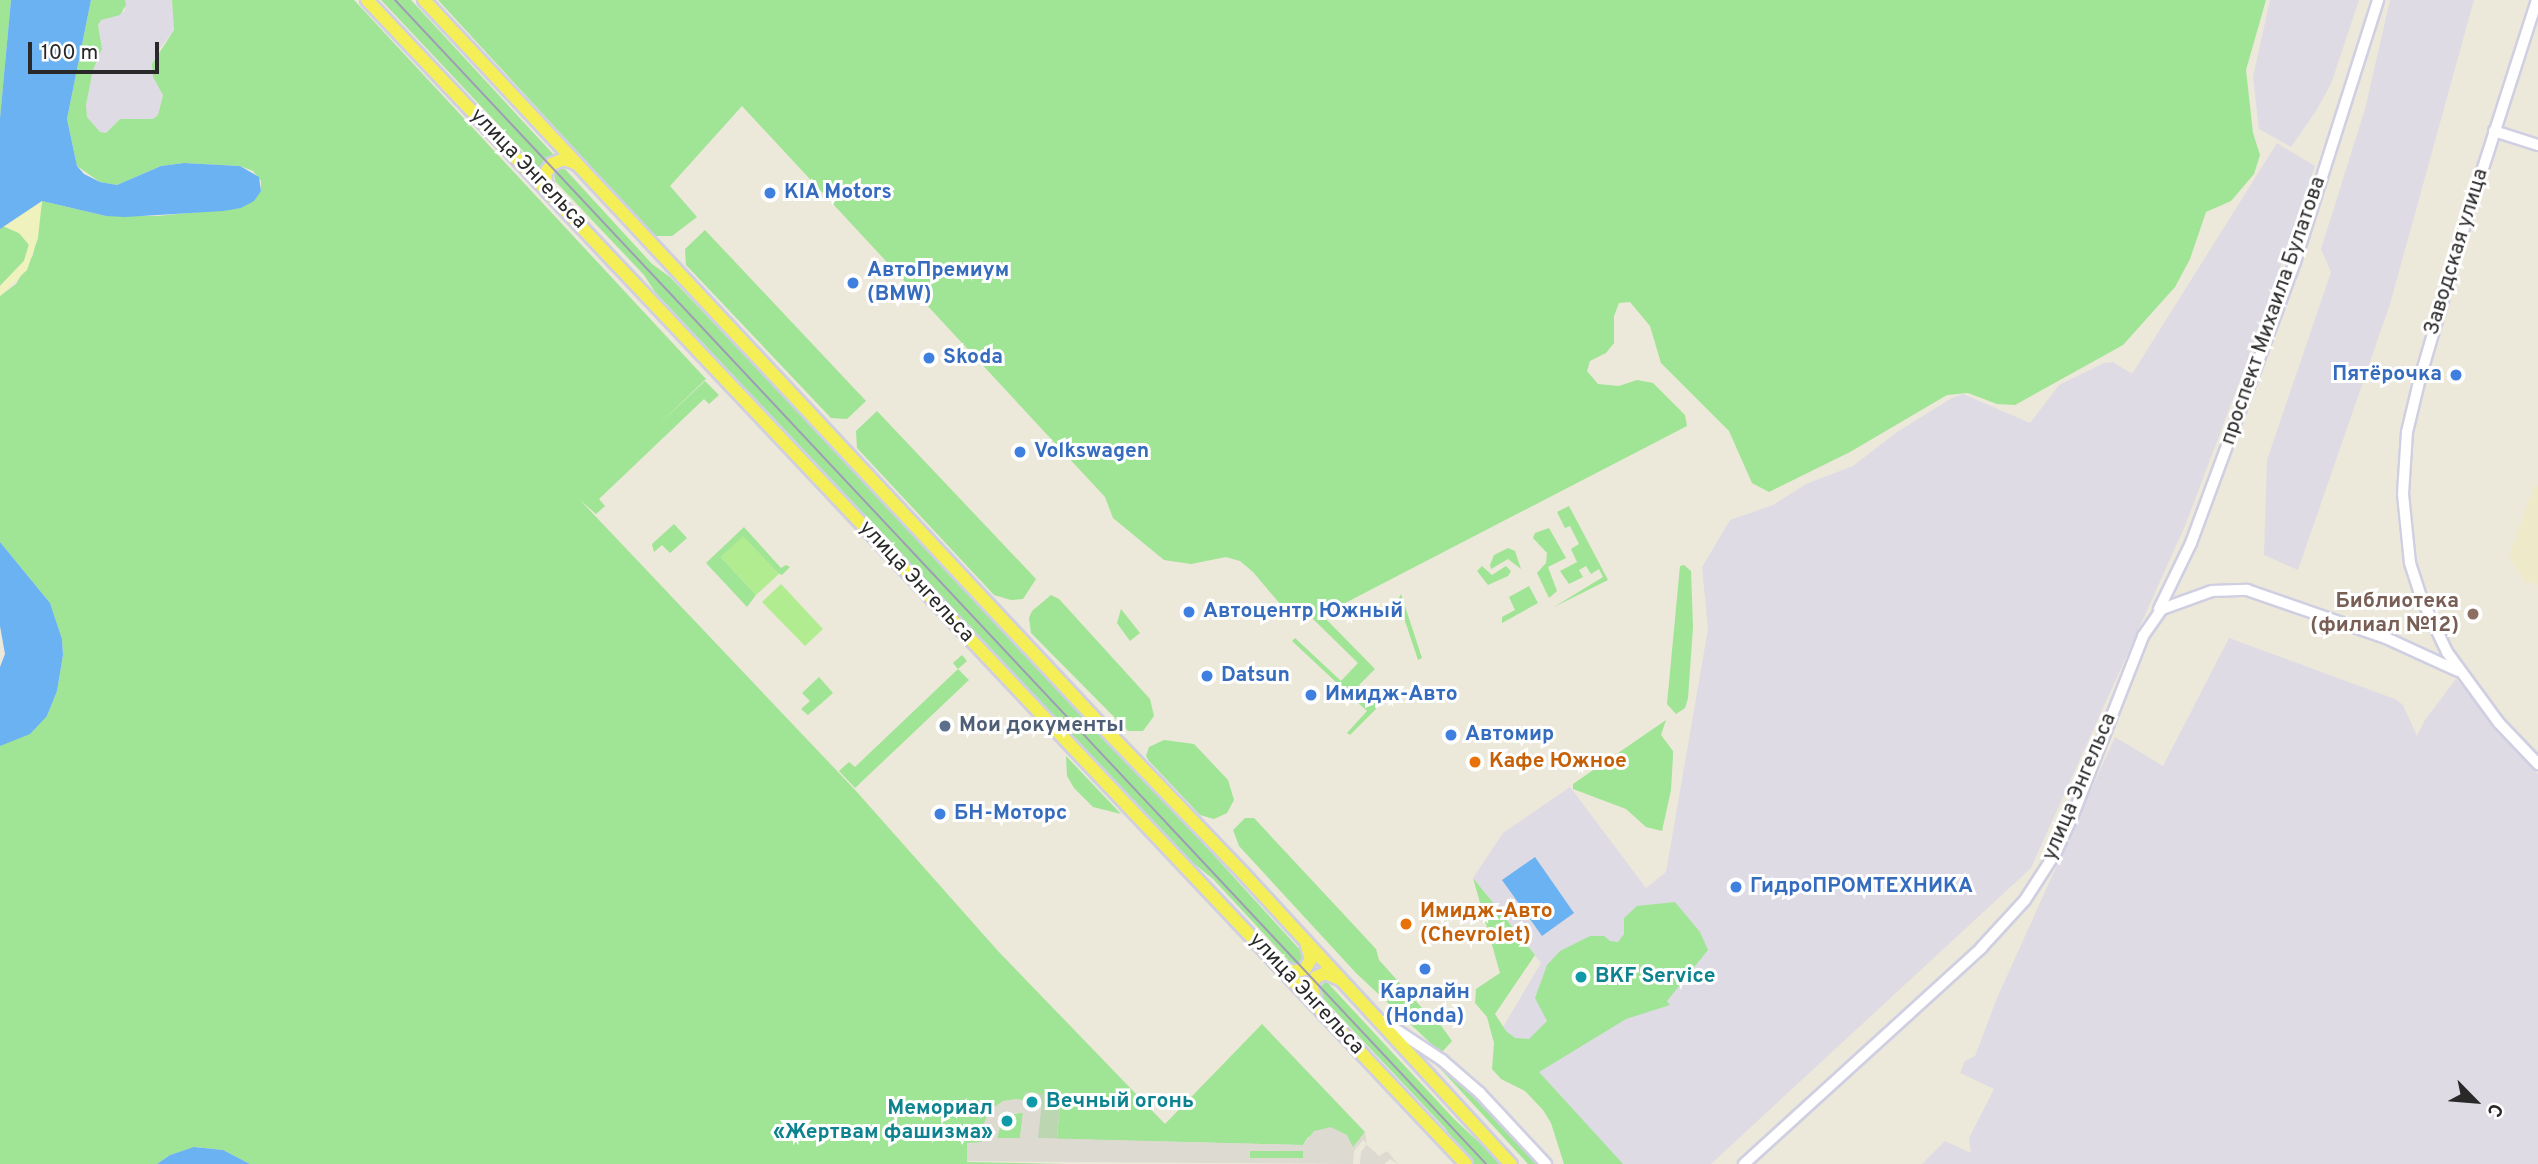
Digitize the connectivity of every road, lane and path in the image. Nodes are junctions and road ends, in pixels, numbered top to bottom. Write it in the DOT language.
graph roads {
  1 [pos="367,0"];
  2 [pos="424,0"];
  3 [pos="2378,0"];
  4 [pos="2537,0"];
  5 [pos="2494,131"];
  6 [pos="2538,145"];
  7 [pos="576,163"];
  8 [pos="547,188"];
  9 [pos="2156,615"];
  10 [pos="2436,630"];
  11 [pos="2420,652"];
  12 [pos="2459,671"];
  13 [pos="2538,764"];
  14 [pos="1300,934"];
  15 [pos="1275,961"];
  16 [pos="1350,988"];
  17 [pos="1323,1012"];
  18 [pos="1376,1017"];
  19 [pos="1466,1164"];
  20 [pos="1511,1164"];
  21 [pos="1546,1164"];
  22 [pos="1744,1164"];
  1 -- 8 [label="main road, улица Энгельса"];
  2 -- 7 [label="main road, улица Энгельса"];
  3 -- 9 [label="street, проспект Михаила Булатова"];
  4 -- 5 [label="street, Заводская улица"];
  5 -- 6 [label="street"];
  5 -- 10 [label="street, Заводская улица"];
  7 -- 8 [label="main road"];
  7 -- 14 [label="main road, улица Энгельса"];
  8 -- 15 [label="main road, улица Энгельса"];
  9 -- 11 [label="street"];
  9 -- 22 [label="street, улица Энгельса"];
  10 -- 11 [label="street"];
  10 -- 12 [label="street, Заводская улица"];
  11 -- 12 [label="street, Заводская улица"];
  12 -- 13 [label="street, Заводская улица"];
  14 -- 15 [label="main road"];
  14 -- 16 [label="main road, улица Энгельса"];
  15 -- 17 [label="main road, улица Энгельса"];
  16 -- 17 [label="main road"];
  16 -- 18 [label="main road, улица Энгельса"];
  17 -- 19 [label="main road, улица Энгельса"];
  18 -- 20 [label="main road, улица Энгельса"];
  18 -- 21 [label="street"];
}
